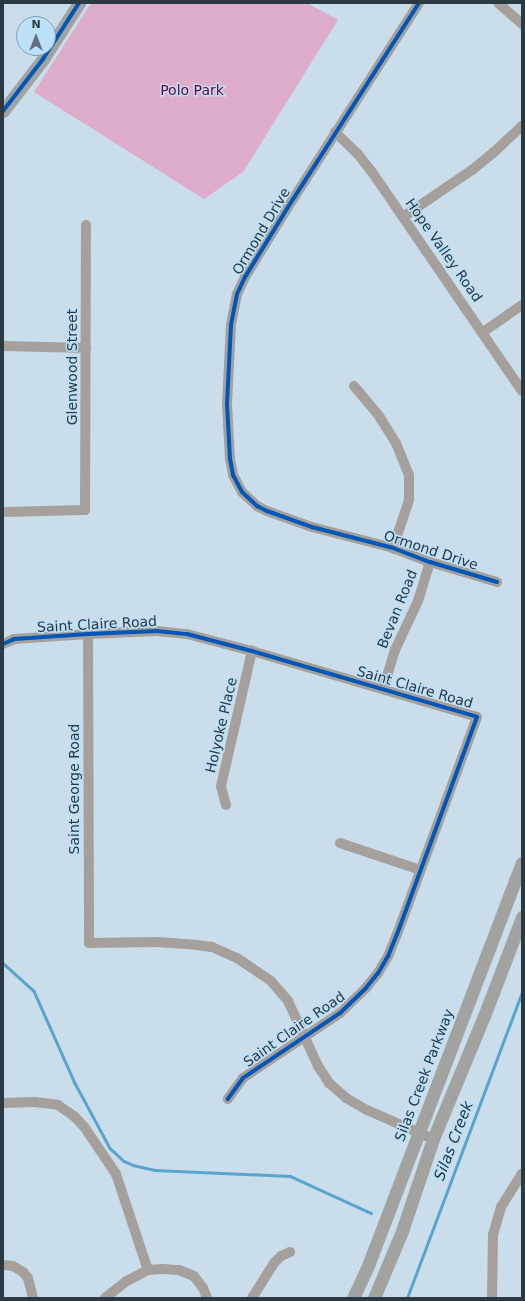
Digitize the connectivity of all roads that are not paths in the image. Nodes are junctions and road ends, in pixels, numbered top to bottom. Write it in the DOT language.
graph roads {
  1 [pos="79,3"];
  2 [pos="419,3"];
  3 [pos="498,3"];
  4 [pos="522,24"];
  5 [pos="3,111"];
  6 [pos="522,126"];
  7 [pos="335,132"];
  8 [pos="403,217"];
  9 [pos="86,225"];
  10 [pos="522,305"];
  11 [pos="483,332"];
  12 [pos="3,346"];
  13 [pos="86,348"];
  14 [pos="354,386"];
  15 [pos="522,391"];
  16 [pos="3,512"];
  17 [pos="392,548"];
  18 [pos="430,562"];
  19 [pos="496,582"];
  20 [pos="88,634"];
  21 [pos="3,644"];
  22 [pos="252,651"];
  23 [pos="383,689"];
  24 [pos="226,805"];
  25 [pos="340,843"];
  26 [pos="522,863"];
  27 [pos="420,870"];
  28 [pos="522,917"];
  29 [pos="304,1037"];
  30 [pos="228,1099"];
  31 [pos="3,1102"];
  32 [pos="418,1132"];
  33 [pos="433,1139"];
  34 [pos="522,1174"];
  35 [pos="290,1252"];
  36 [pos="3,1265"];
  37 [pos="148,1270"];
  38 [pos="33,1298"];
  39 [pos="105,1298"];
  40 [pos="207,1298"];
  41 [pos="252,1298"];
  42 [pos="353,1298"];
  43 [pos="374,1298"];
  44 [pos="492,1298"];
  1 -- 5 [label="main road"];
  2 -- 7 [label="street, Ormond Drive"];
  3 -- 4 [label="street"];
  6 -- 8 [label="street"];
  7 -- 8 [label="street, Hope Valley Road"];
  7 -- 17 [label="street, Ormond Drive"];
  8 -- 11 [label="street, Hope Valley Road"];
  9 -- 13 [label="street, Glenwood Street"];
  10 -- 11 [label="street"];
  11 -- 15 [label="street, Hope Valley Road"];
  12 -- 13 [label="street"];
  13 -- 16 [label="street, Glenwood Street"];
  14 -- 17 [label="street"];
  17 -- 18 [label="street, Ormond Drive"];
  18 -- 19 [label="street, Ormond Drive"];
  18 -- 23 [label="street, Bevan Road"];
  20 -- 21 [label="street, Saint Claire Road"];
  20 -- 22 [label="street, Saint Claire Road"];
  20 -- 29 [label="street, Saint George Road"];
  22 -- 23 [label="street, Saint Claire Road"];
  22 -- 24 [label="street, Holyoke Place"];
  23 -- 27 [label="street, Saint Claire Road"];
  25 -- 27 [label="street"];
  26 -- 32 [label="main road, Silas Creek Parkway"];
  27 -- 29 [label="street, Saint Claire Road"];
  28 -- 33 [label="main road"];
  29 -- 30 [label="street, Saint Claire Road"];
  29 -- 32 [label="street"];
  31 -- 37 [label="street"];
  32 -- 33 [label="street"];
  32 -- 42 [label="main road, Silas Creek Parkway"];
  33 -- 43 [label="main road"];
  34 -- 44 [label="street"];
  35 -- 41 [label="street"];
  36 -- 38 [label="street"];
  37 -- 39 [label="street"];
  37 -- 40 [label="street"];
}
